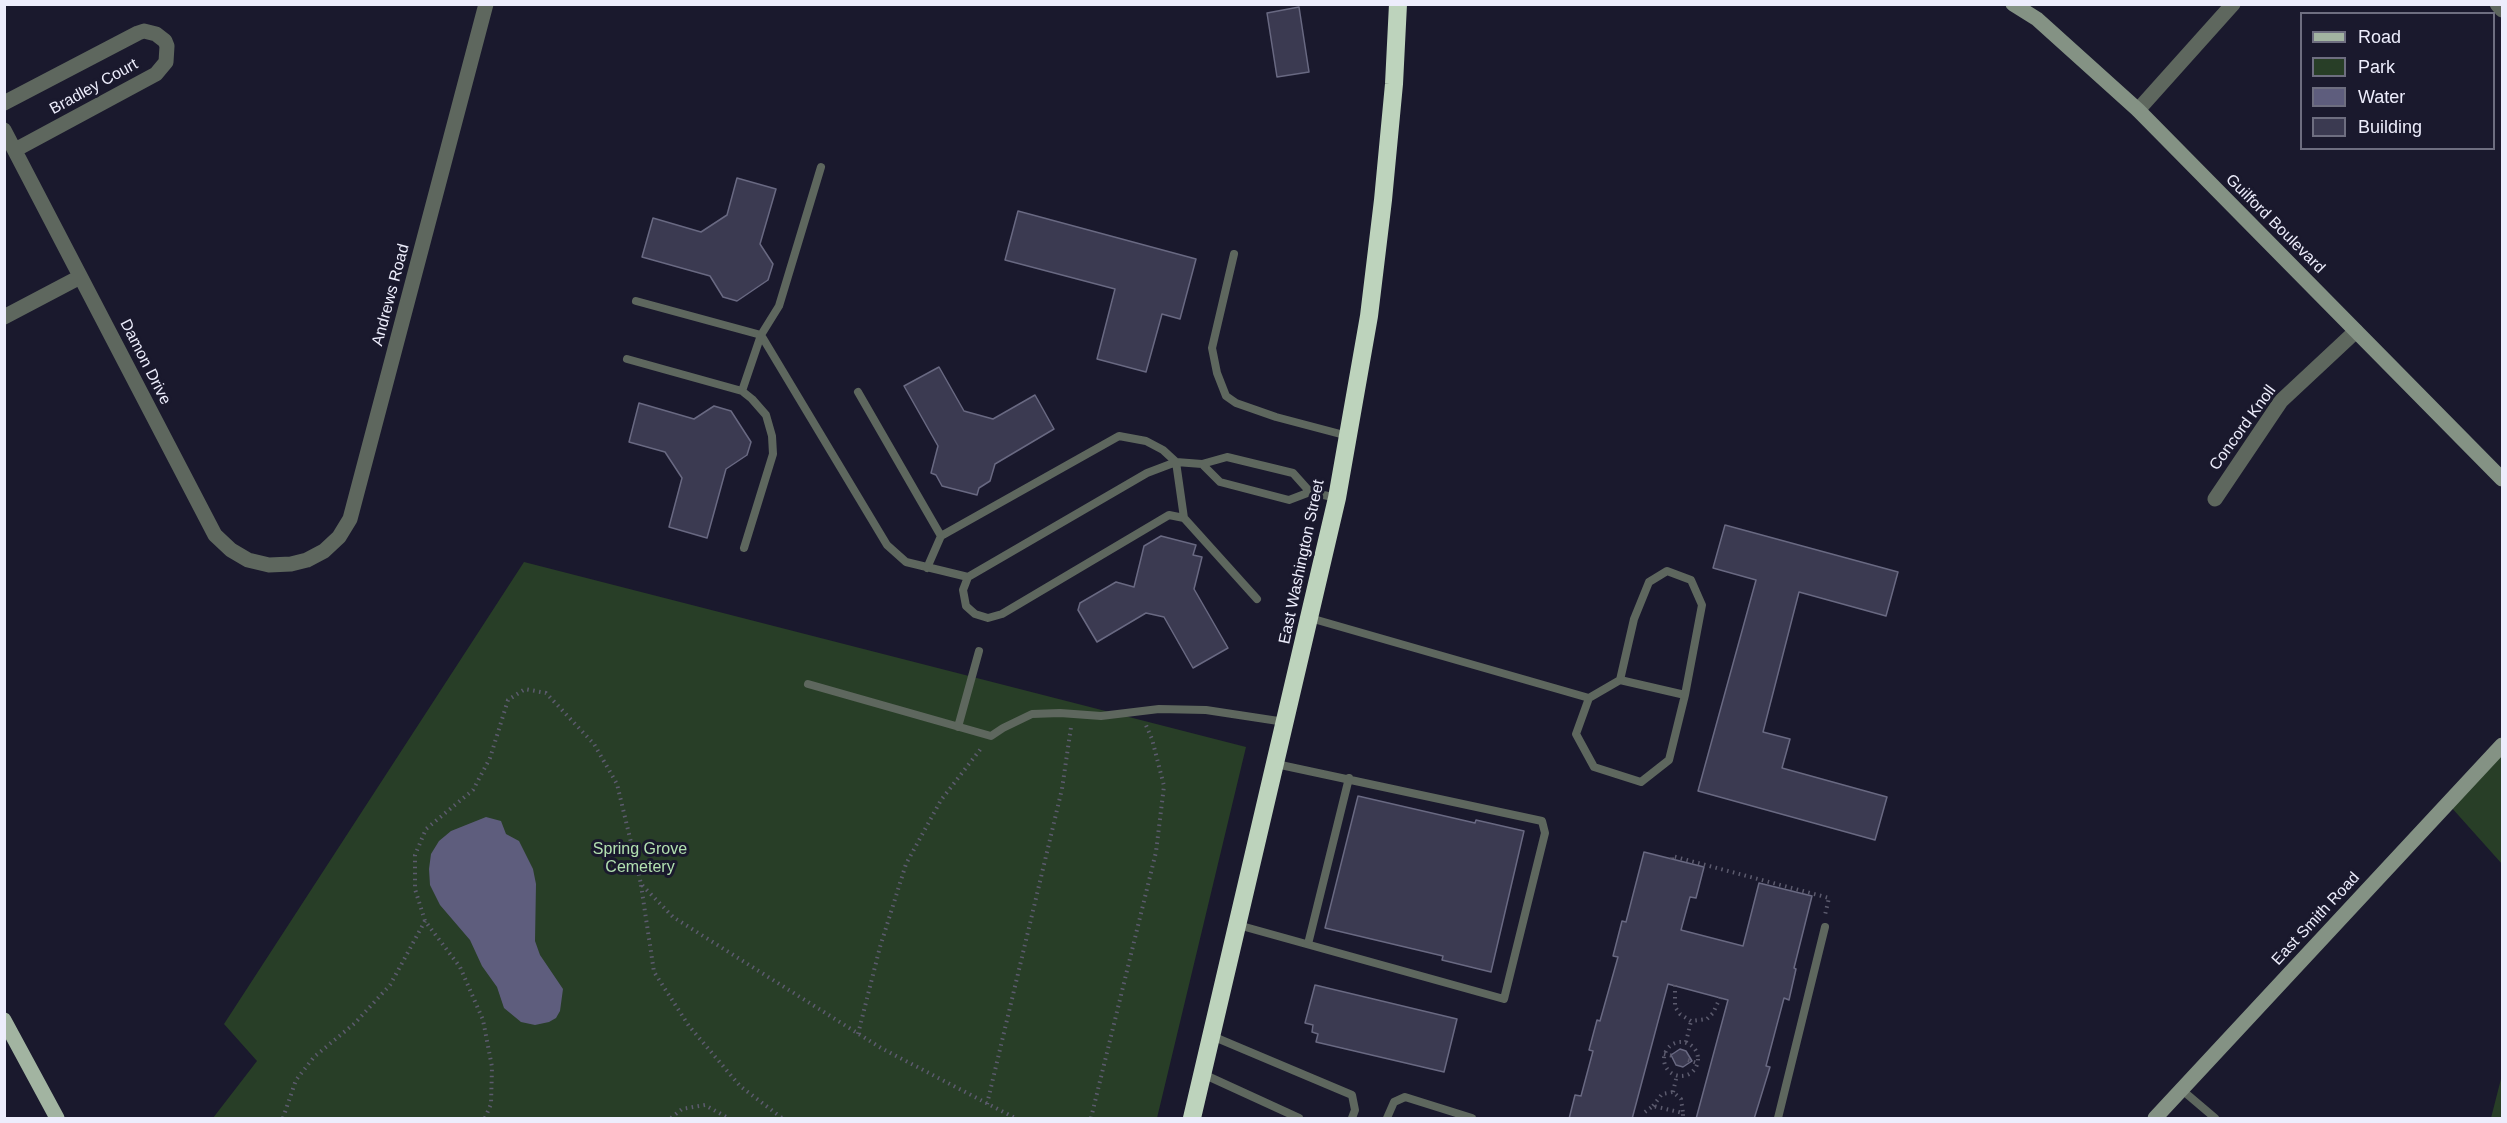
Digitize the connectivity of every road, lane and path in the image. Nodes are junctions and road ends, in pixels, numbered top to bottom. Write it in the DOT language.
graph roads {
  1 [pos="486,4"];
  2 [pos="1398,4"];
  3 [pos="2013,4"];
  4 [pos="2233,4"];
  5 [pos="2497,4"];
  6 [pos="2502,10"];
  7 [pos="4,104"];
  8 [pos="2138,110"];
  9 [pos="4,130"];
  10 [pos="15,150"];
  11 [pos="821,167"];
  12 [pos="1234,254"];
  13 [pos="80,277"];
  14 [pos="636,301"];
  15 [pos="4,317"];
  16 [pos="2356,331"];
  17 [pos="761,335"];
  18 [pos="627,359"];
  19 [pos="742,391"];
  20 [pos="858,392"];
  21 [pos="1348,436"];
  22 [pos="1176,462"];
  23 [pos="1202,464"];
  24 [pos="2502,480"];
  25 [pos="1310,492"];
  26 [pos="1337,498"];
  27 [pos="2215,499"];
  28 [pos="1184,519"];
  29 [pos="942,536"];
  30 [pos="744,548"];
  31 [pos="291,564"];
  32 [pos="927,568"];
  33 [pos="968,577"];
  34 [pos="1257,599"];
  35 [pos="1310,618"];
  36 [pos="979,651"];
  37 [pos="1620,680"];
  38 [pos="808,684"];
  39 [pos="1685,695"];
  40 [pos="1589,698"];
  41 [pos="1140,711"];
  42 [pos="1073,714"];
  43 [pos="1286,722"];
  44 [pos="958,727"];
  45 [pos="992,736"];
  46 [pos="2502,745"];
  47 [pos="1276,764"];
  48 [pos="1350,778"];
  49 [pos="1672,859"];
  50 [pos="641,884"];
  51 [pos="425,921"];
  52 [pos="1238,925"];
  53 [pos="1825,927"];
  54 [pos="1308,944"];
  55 [pos="1675,985"];
  56 [pos="1720,998"];
  57 [pos="4,1020"];
  58 [pos="1691,1021"];
  59 [pos="858,1034"];
  60 [pos="1212,1035"];
  61 [pos="1686,1042"];
  62 [pos="1664,1054"];
  63 [pos="1674,1056"];
  64 [pos="1688,1060"];
  65 [pos="1697,1063"];
  66 [pos="1203,1074"];
  67 [pos="1677,1076"];
  68 [pos="2182,1090"];
  69 [pos="1673,1092"];
  70 [pos="987,1104"];
  71 [pos="1653,1106"];
  72 [pos="1646,1112"];
  73 [pos="1683,1113"];
  74 [pos="57,1119"];
  75 [pos="283,1119"];
  76 [pos="485,1119"];
  77 [pos="671,1119"];
  78 [pos="728,1119"];
  79 [pos="782,1119"];
  80 [pos="1015,1119"];
  81 [pos="1091,1119"];
  82 [pos="1192,1119"];
  83 [pos="1299,1119"];
  84 [pos="1352,1119"];
  85 [pos="1387,1119"];
  86 [pos="1472,1119"];
  87 [pos="1683,1119"];
  88 [pos="1778,1119"];
  89 [pos="2155,1119"];
  90 [pos="2215,1119"];
  1 -- 31 [label="street, Andrews Road"];
  2 -- 21 [label="highway, East Washington Street"];
  3 -- 8 [label="street, Guilford Boulevard"];
  4 -- 8 [label="street"];
  5 -- 6 [label="street"];
  7 -- 10 [label="street, Bradley Court"];
  8 -- 16 [label="street, Guilford Boulevard"];
  9 -- 10 [label="street, Damon Drive"];
  10 -- 13 [label="street, Damon Drive"];
  11 -- 17 [label="lane"];
  12 -- 21 [label="lane"];
  13 -- 15 [label="street"];
  13 -- 31 [label="street, Damon Drive"];
  14 -- 17 [label="lane"];
  16 -- 24 [label="street, Guilford Boulevard"];
  16 -- 27 [label="street, Concord Knoll"];
  17 -- 19 [label="lane"];
  17 -- 32 [label="lane"];
  18 -- 19 [label="lane"];
  19 -- 30 [label="lane"];
  20 -- 29 [label="lane"];
  21 -- 26 [label="highway, East Washington Street"];
  22 -- 23 [label="lane"];
  22 -- 28 [label="lane"];
  22 -- 29 [label="lane"];
  22 -- 33 [label="lane"];
  23 -- 25 [label="lane"];
  23 -- 25 [label="lane"];
  25 -- 26 [label="lane"];
  26 -- 35 [label="highway, East Washington Street"];
  28 -- 33 [label="lane"];
  28 -- 34 [label="lane"];
  29 -- 32 [label="lane"];
  32 -- 33 [label="lane"];
  35 -- 40 [label="lane"];
  35 -- 43 [label="highway, East Washington Street"];
  36 -- 44 [label="lane"];
  37 -- 39 [label="lane"];
  37 -- 39 [label="lane"];
  37 -- 40 [label="lane"];
  38 -- 44 [label="lane"];
  39 -- 40 [label="lane"];
  41 -- 42 [label="lane"];
  41 -- 43 [label="lane"];
  41 -- 81 [label="path"];
  42 -- 45 [label="lane"];
  42 -- 70 [label="path"];
  43 -- 47 [label="highway, East Washington Street"];
  44 -- 45 [label="lane"];
  45 -- 59 [label="path"];
  46 -- 68 [label="street, East Smith Road"];
  47 -- 48 [label="lane"];
  47 -- 52 [label="highway, East Washington Street"];
  48 -- 54 [label="lane"];
  48 -- 54 [label="lane"];
  49 -- 53 [label="path"];
  50 -- 51 [label="path"];
  50 -- 59 [label="path"];
  50 -- 79 [label="path"];
  51 -- 75 [label="path"];
  51 -- 76 [label="path"];
  52 -- 54 [label="lane"];
  52 -- 60 [label="highway, East Washington Street"];
  53 -- 88 [label="lane"];
  55 -- 58 [label="path"];
  56 -- 58 [label="path"];
  57 -- 74 [label="main road"];
  58 -- 61 [label="path"];
  59 -- 70 [label="path"];
  60 -- 66 [label="highway, East Washington Street"];
  60 -- 84 [label="lane"];
  61 -- 62 [label="path"];
  61 -- 65 [label="path"];
  62 -- 63 [label="path"];
  62 -- 67 [label="path"];
  64 -- 65 [label="path"];
  65 -- 67 [label="path"];
  66 -- 82 [label="highway, East Washington Street"];
  66 -- 83 [label="lane"];
  67 -- 69 [label="path"];
  68 -- 89 [label="street, East Smith Road"];
  68 -- 90 [label="lane"];
  69 -- 71 [label="path"];
  69 -- 73 [label="path"];
  70 -- 80 [label="path"];
  71 -- 72 [label="path"];
  71 -- 73 [label="path"];
  73 -- 87 [label="path"];
  77 -- 78 [label="path"];
  85 -- 86 [label="lane"];
}
